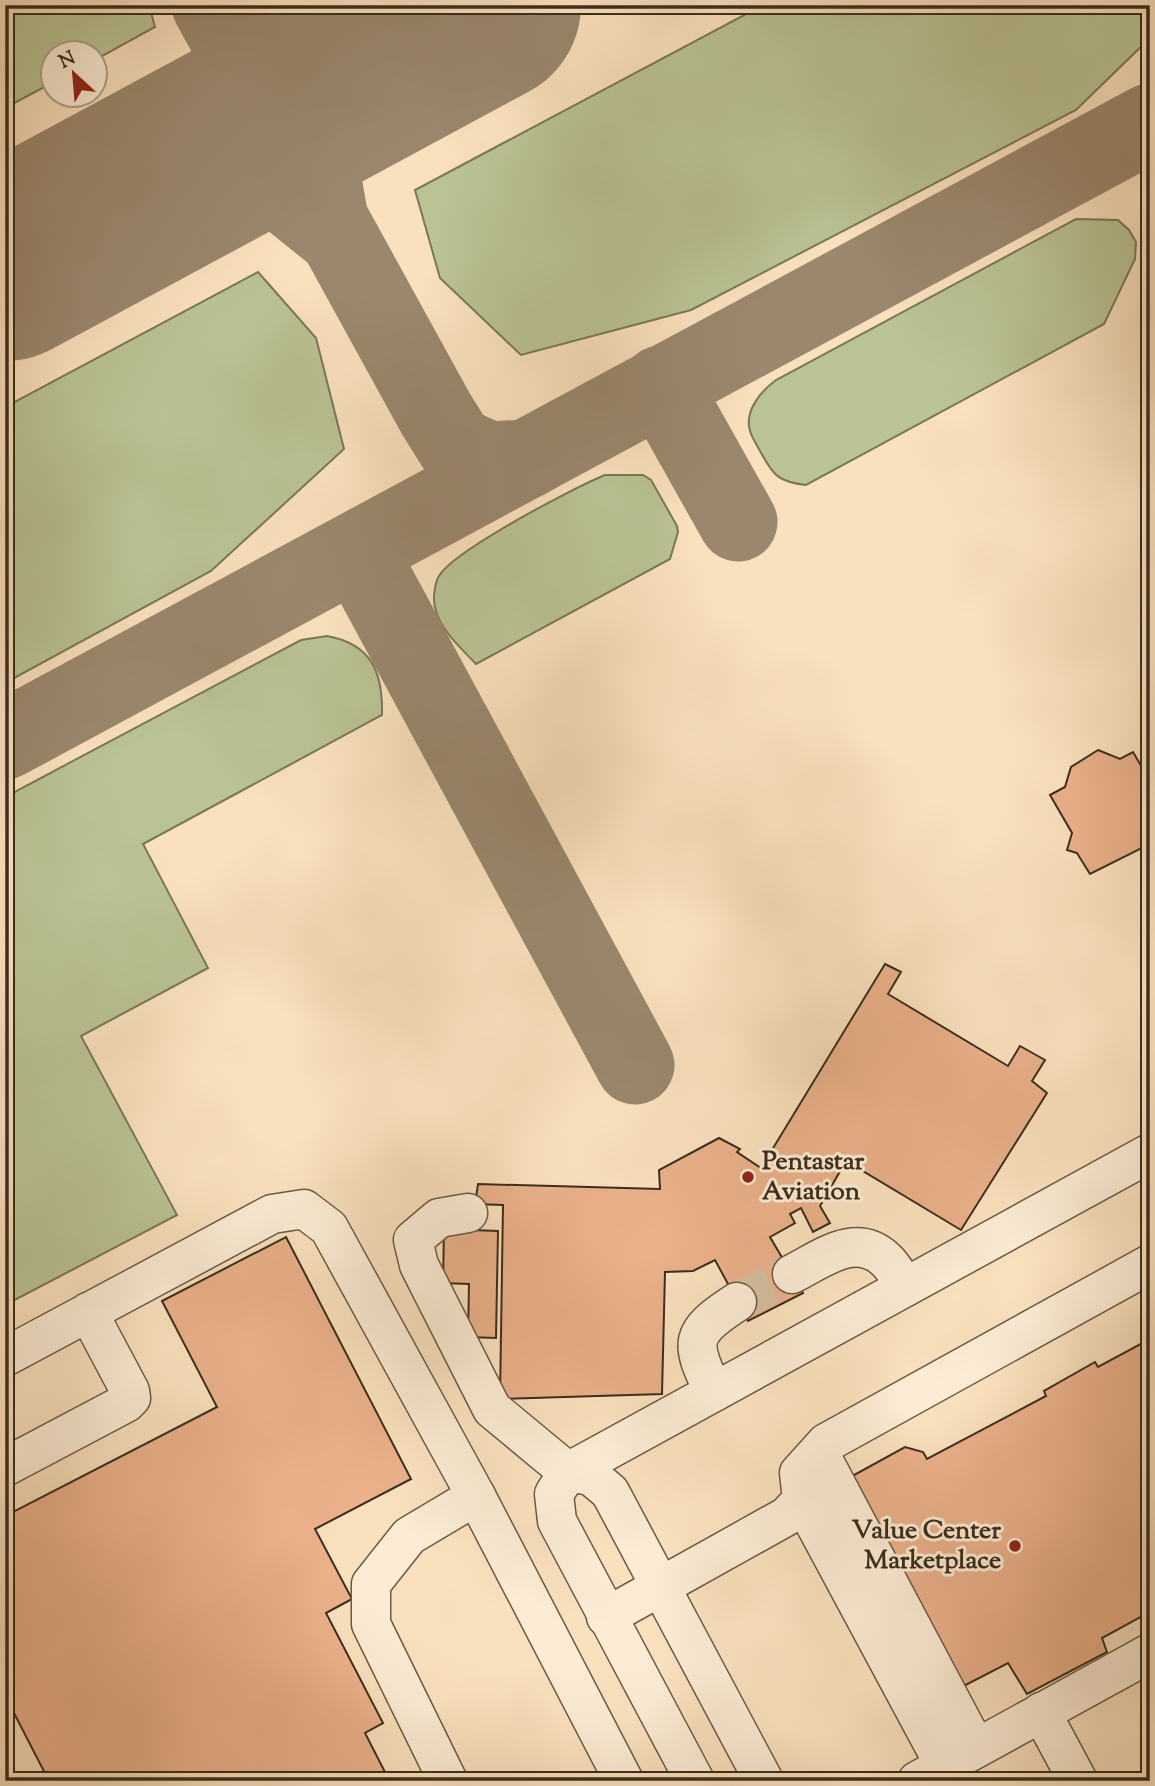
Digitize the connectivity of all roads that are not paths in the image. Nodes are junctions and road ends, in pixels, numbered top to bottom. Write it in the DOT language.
graph roads {
  1 [pos="1150,1153"];
  2 [pos="468,1213"];
  3 [pos="1150,1264"];
  4 [pos="792,1274"];
  5 [pos="905,1287"];
  6 [pos="737,1302"];
  7 [pos="88,1312"];
  8 [pos="5,1357"];
  9 [pos="714,1392"];
  10 [pos="819,1452"];
  11 [pos="5,1467"];
  12 [pos="568,1472"];
  13 [pos="476,1496"];
  14 [pos="802,1500"];
  15 [pos="660,1587"];
  16 [pos="606,1617"];
  17 [pos="1150,1653"];
  18 [pos="1041,1712"];
  19 [pos="948,1769"];
  20 [pos="448,1781"];
  21 [pos="624,1781"];
  22 [pos="695,1781"];
  23 [pos="764,1781"];
  24 [pos="1078,1781"];
  1 -- 5 [label="street"];
  2 -- 12 [label="street"];
  3 -- 10 [label="street"];
  4 -- 5 [label="street"];
  5 -- 9 [label="street"];
  6 -- 9 [label="street"];
  7 -- 8 [label="street"];
  7 -- 11 [label="street"];
  7 -- 13 [label="street"];
  9 -- 12 [label="street"];
  10 -- 14 [label="street"];
  10 -- 19 [label="street"];
  12 -- 15 [label="street"];
  12 -- 16 [label="street"];
  13 -- 20 [label="street"];
  13 -- 21 [label="street"];
  14 -- 15 [label="street"];
  14 -- 19 [label="street"];
  15 -- 16 [label="street"];
  15 -- 23 [label="street"];
  16 -- 22 [label="street"];
  17 -- 18 [label="street"];
  18 -- 19 [label="street"];
  18 -- 24 [label="street"];
}
